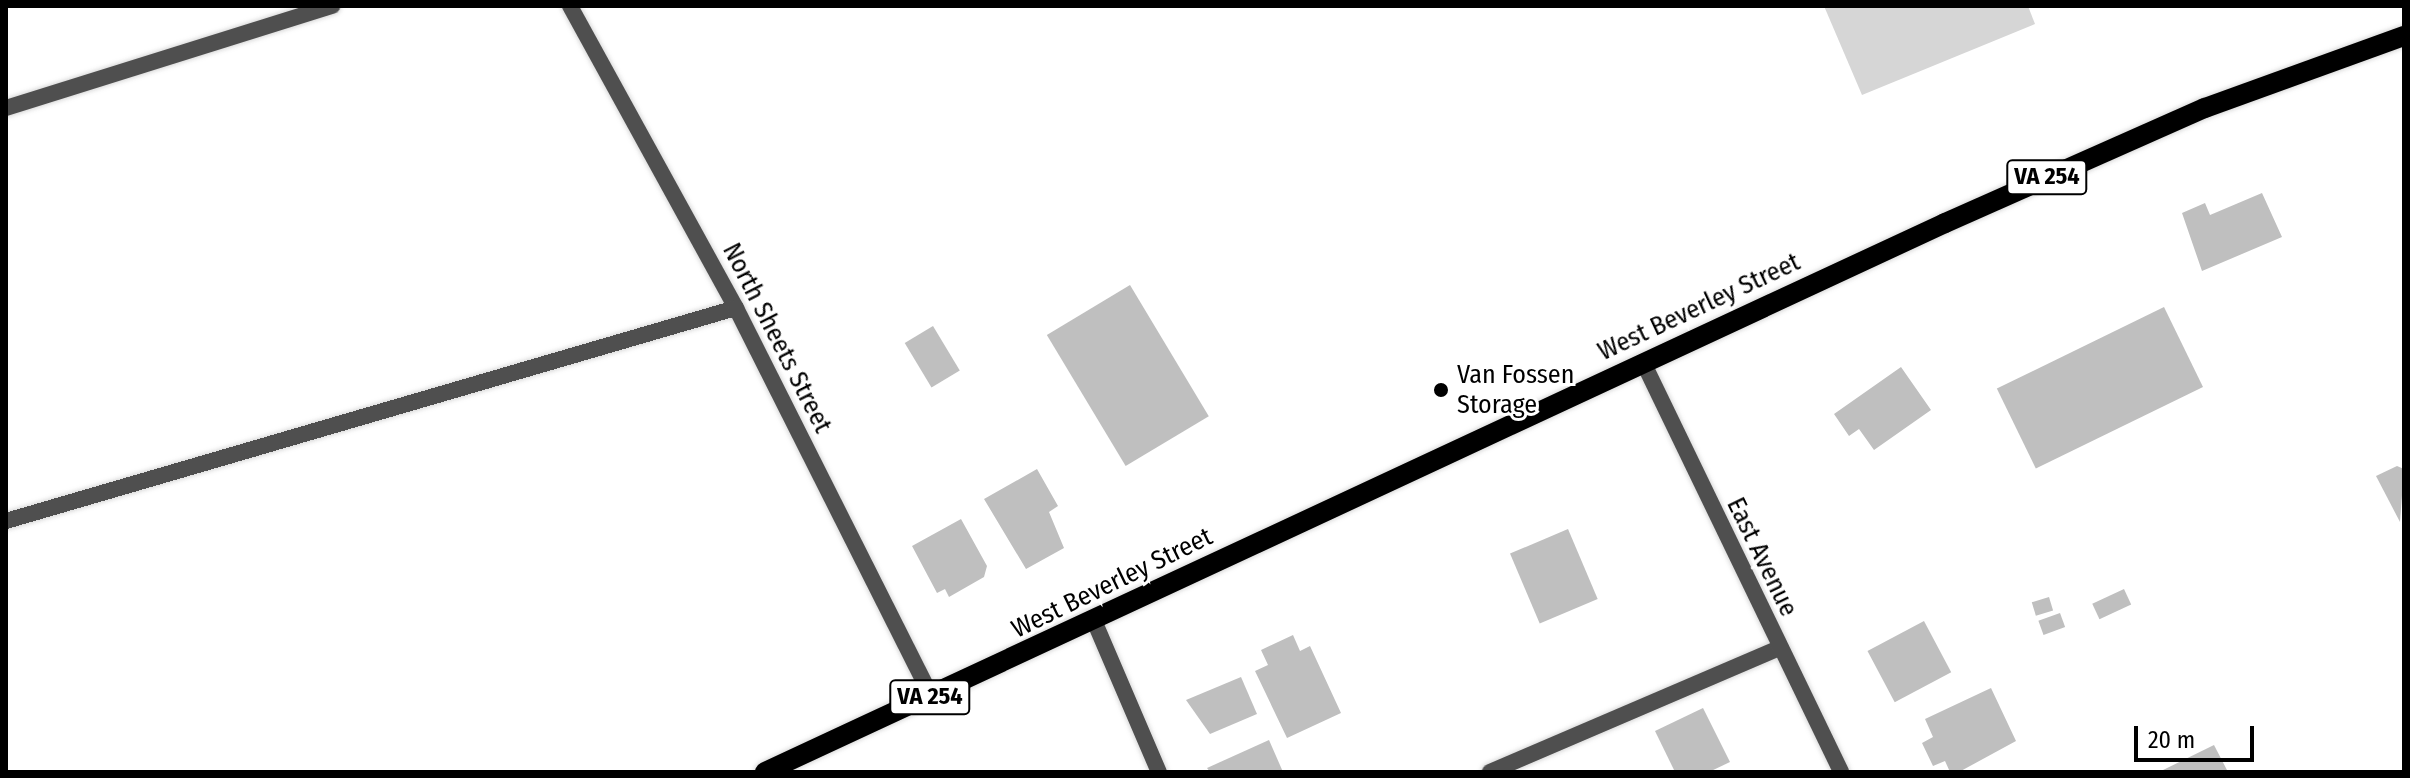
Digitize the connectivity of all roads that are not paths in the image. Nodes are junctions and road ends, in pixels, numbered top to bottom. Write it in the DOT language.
graph roads {
  1 [pos="332,6"];
  2 [pos="570,6"];
  3 [pos="2404,36"];
  4 [pos="6,108"];
  5 [pos="736,308"];
  6 [pos="1643,362"];
  7 [pos="6,521"];
  8 [pos="1095,623"];
  9 [pos="1779,648"];
  10 [pos="932,697"];
  11 [pos="765,772"];
  12 [pos="1159,772"];
  13 [pos="1490,772"];
  14 [pos="1841,772"];
  1 -- 4 [label="street"];
  2 -- 5 [label="street, North Sheets Street"];
  3 -- 6 [label="main road, West Beverley Street / VA 254"];
  5 -- 7 [label="street"];
  5 -- 10 [label="street, North Sheets Street"];
  6 -- 8 [label="main road, West Beverley Street / VA 254"];
  6 -- 9 [label="street, East Avenue"];
  8 -- 10 [label="main road, West Beverley Street / VA 254"];
  8 -- 12 [label="street"];
  9 -- 13 [label="street"];
  9 -- 14 [label="street, East Avenue"];
  10 -- 11 [label="main road, West Beverley Street / VA 254"];
}
